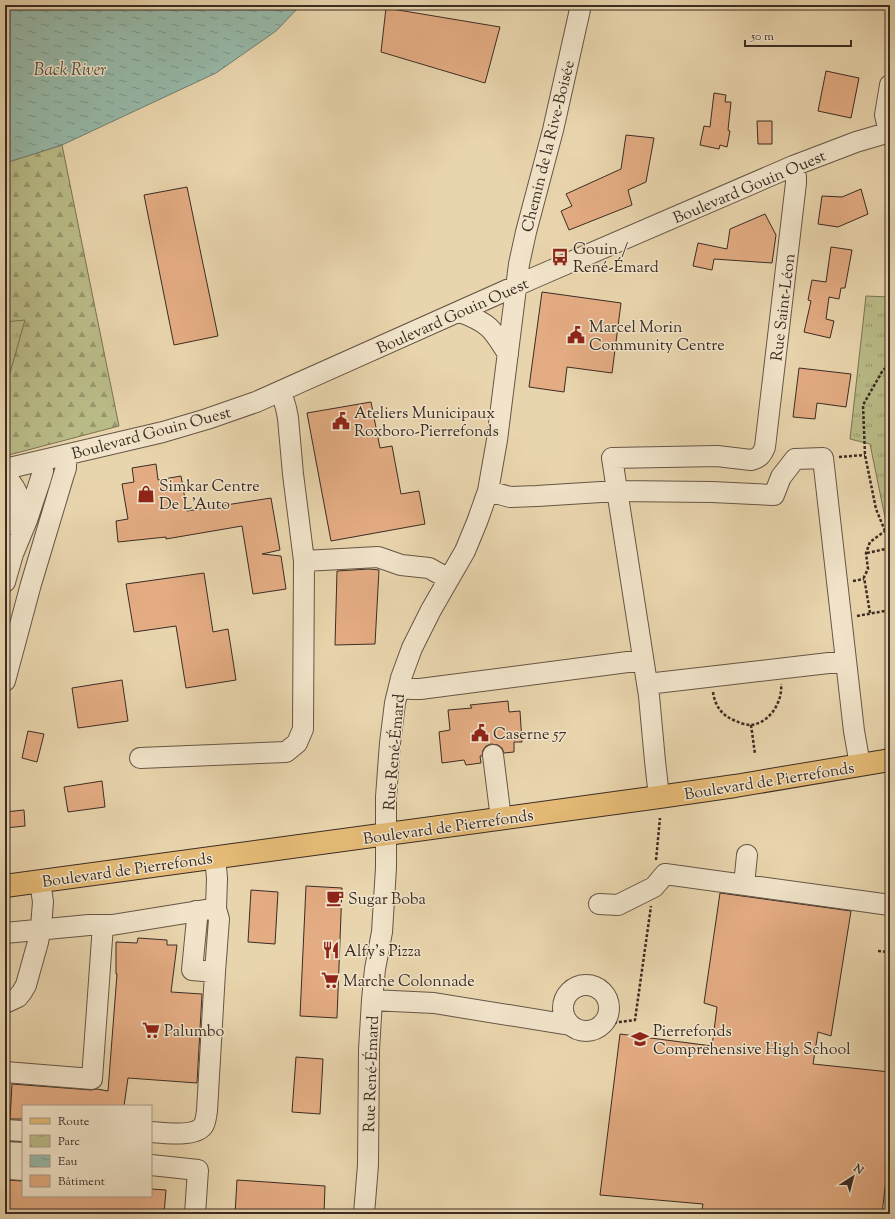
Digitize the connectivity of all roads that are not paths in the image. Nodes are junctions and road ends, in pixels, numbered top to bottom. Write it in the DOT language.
graph roads {
  1 [pos="581,5"];
  2 [pos="890,85"];
  3 [pos="890,132"];
  4 [pos="793,166"];
  5 [pos="516,286"];
  6 [pos="460,312"];
  7 [pos="508,354"];
  8 [pos="281,391"];
  9 [pos="66,456"];
  10 [pos="42,461"];
  11 [pos="5,469"];
  12 [pos="5,476"];
  13 [pos="488,491"];
  14 [pos="617,491"];
  15 [pos="13,554"];
  16 [pos="304,561"];
  17 [pos="449,579"];
  18 [pos="5,582"];
  19 [pos="644,660"];
  20 [pos="846,660"];
  21 [pos="5,681"];
  22 [pos="647,684"];
  23 [pos="398,687"];
  24 [pos="493,754"];
  25 [pos="140,758"];
  26 [pos="890,760"];
  27 [pos="860,765"];
  28 [pos="659,808"];
  29 [pos="501,819"];
  30 [pos="387,834"];
  31 [pos="747,855"];
  32 [pos="215,858"];
  33 [pos="40,881"];
  34 [pos="744,885"];
  35 [pos="5,886"];
  36 [pos="599,904"];
  37 [pos="890,905"];
  38 [pos="216,909"];
  39 [pos="196,911"];
  40 [pos="103,925"];
  41 [pos="41,929"];
  42 [pos="5,933"];
  43 [pos="215,972"];
  44 [pos="372,1000"];
  45 [pos="5,1003"];
  46 [pos="570,1025"];
  47 [pos="5,1072"];
  48 [pos="5,1130"];
  49 [pos="22,1131"];
  50 [pos="152,1132"];
  51 [pos="5,1152"];
  52 [pos="22,1153"];
  53 [pos="152,1165"];
  54 [pos="5,1167"];
  55 [pos="22,1170"];
  56 [pos="195,1214"];
  57 [pos="364,1214"];
  1 -- 5 [label="street, Chemin de la Rive-Boisée"];
  2 -- 3 [label="street"];
  3 -- 4 [label="street, Boulevard Gouin Ouest"];
  4 -- 5 [label="street, Boulevard Gouin Ouest"];
  4 -- 14 [label="street, Rue Saint-Léon"];
  5 -- 6 [label="street, Boulevard Gouin Ouest"];
  5 -- 7 [label="street, Rue René-Émard"];
  6 -- 7 [label="street"];
  6 -- 8 [label="street, Boulevard Gouin Ouest"];
  7 -- 13 [label="street, Rue René-Émard"];
  8 -- 9 [label="street, Boulevard Gouin Ouest"];
  8 -- 16 [label="street"];
  9 -- 10 [label="street, Boulevard Gouin Ouest"];
  9 -- 21 [label="street"];
  10 -- 11 [label="street, Boulevard Gouin Ouest"];
  10 -- 15 [label="street"];
  12 -- 15 [label="street"];
  13 -- 14 [label="street"];
  13 -- 17 [label="street, Rue René-Émard"];
  14 -- 19 [label="street"];
  14 -- 20 [label="street"];
  15 -- 18 [label="street"];
  16 -- 17 [label="street"];
  16 -- 25 [label="street"];
  17 -- 23 [label="street, Rue René-Émard"];
  19 -- 22 [label="street"];
  19 -- 23 [label="street"];
  20 -- 22 [label="street"];
  20 -- 27 [label="street"];
  22 -- 28 [label="street"];
  23 -- 30 [label="street, Rue René-Émard"];
  24 -- 29 [label="street"];
  26 -- 27 [label="main road, Boulevard de Pierrefonds"];
  27 -- 28 [label="main road, Boulevard de Pierrefonds"];
  28 -- 29 [label="main road, Boulevard de Pierrefonds"];
  29 -- 30 [label="main road, Boulevard de Pierrefonds"];
  30 -- 32 [label="main road, Boulevard de Pierrefonds"];
  30 -- 44 [label="street, Rue René-Émard"];
  31 -- 34 [label="street"];
  32 -- 33 [label="main road, Boulevard de Pierrefonds"];
  32 -- 38 [label="street"];
  33 -- 35 [label="main road, Boulevard de Pierrefonds"];
  33 -- 41 [label="street"];
  34 -- 36 [label="street"];
  34 -- 37 [label="street"];
  38 -- 39 [label="street"];
  38 -- 43 [label="street"];
  39 -- 40 [label="street"];
  39 -- 43 [label="street"];
  40 -- 41 [label="street"];
  40 -- 47 [label="street"];
  41 -- 42 [label="street"];
  41 -- 45 [label="street"];
  43 -- 50 [label="street"];
  44 -- 46 [label="street"];
  44 -- 57 [label="street, Rue René-Émard"];
  46 -- 46 [label="street"];
  48 -- 49 [label="street"];
  51 -- 52 [label="street"];
  53 -- 56 [label="street"];
  54 -- 55 [label="street"];
}
